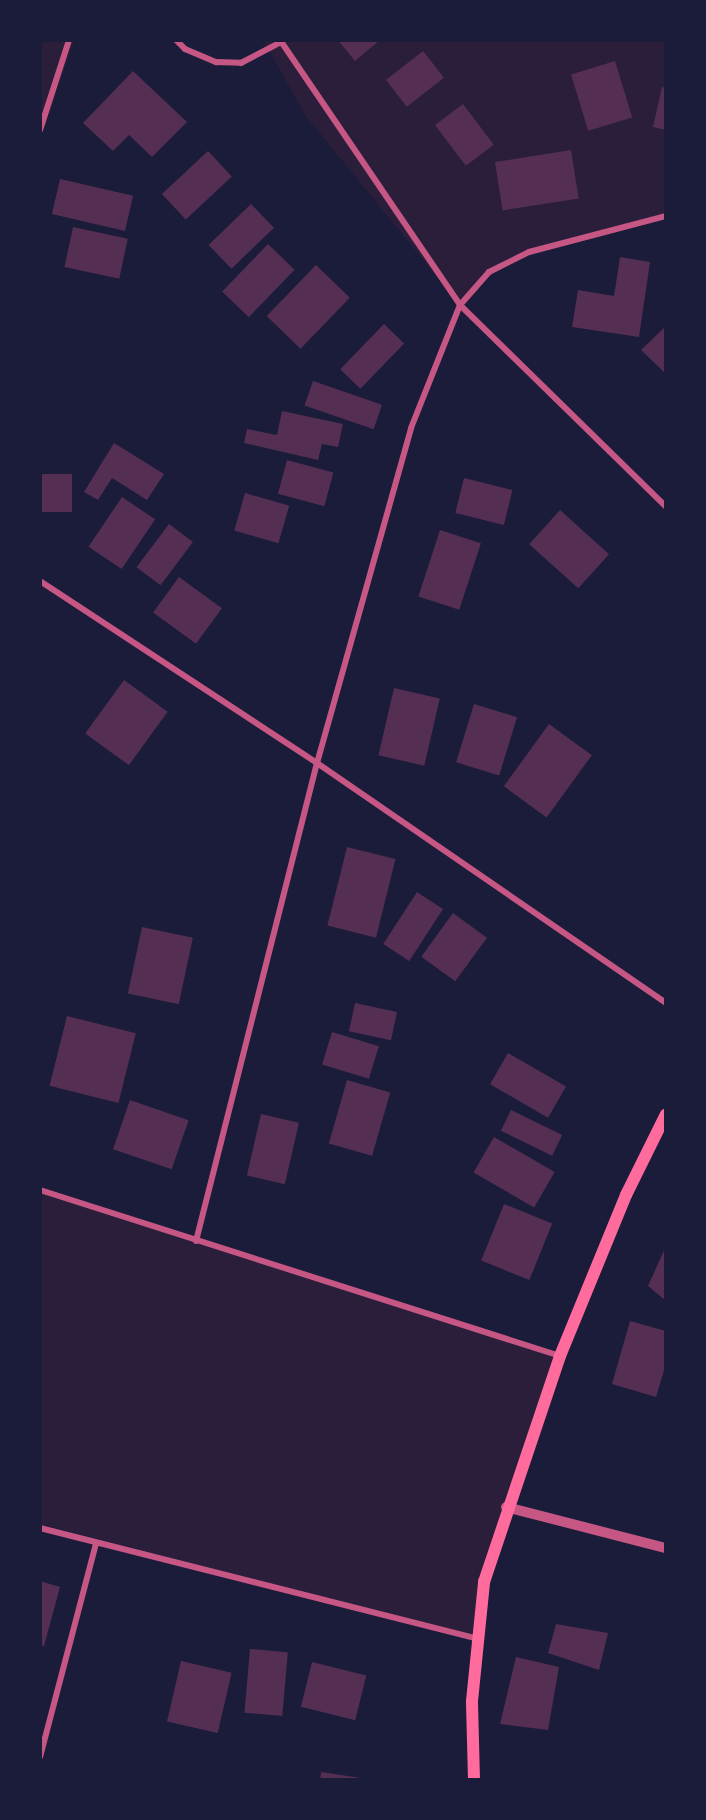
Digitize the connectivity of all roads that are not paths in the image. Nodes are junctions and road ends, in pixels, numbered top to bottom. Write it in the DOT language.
graph roads {
  1 [pos="69,40"];
  2 [pos="176,40"];
  3 [pos="280,41"];
  4 [pos="40,129"];
  5 [pos="666,216"];
  6 [pos="460,305"];
  7 [pos="666,507"];
  8 [pos="40,581"];
  9 [pos="316,763"];
  10 [pos="666,1002"];
  11 [pos="666,1114"];
  12 [pos="40,1190"];
  13 [pos="196,1241"];
  14 [pos="560,1356"];
  15 [pos="506,1507"];
  16 [pos="40,1528"];
  17 [pos="96,1544"];
  18 [pos="666,1548"];
  19 [pos="475,1638"];
  20 [pos="40,1756"];
  21 [pos="474,1779"];
  1 -- 4 [label="street"];
  2 -- 3 [label="street"];
  3 -- 6 [label="street"];
  5 -- 6 [label="street"];
  6 -- 7 [label="street"];
  6 -- 9 [label="street"];
  8 -- 9 [label="street"];
  9 -- 10 [label="street"];
  9 -- 13 [label="street"];
  11 -- 14 [label="main road"];
  12 -- 13 [label="street"];
  13 -- 14 [label="street"];
  14 -- 15 [label="main road"];
  15 -- 18 [label="street"];
  15 -- 19 [label="main road"];
  16 -- 17 [label="street"];
  17 -- 19 [label="street"];
  17 -- 20 [label="street"];
  19 -- 21 [label="main road"];
}
